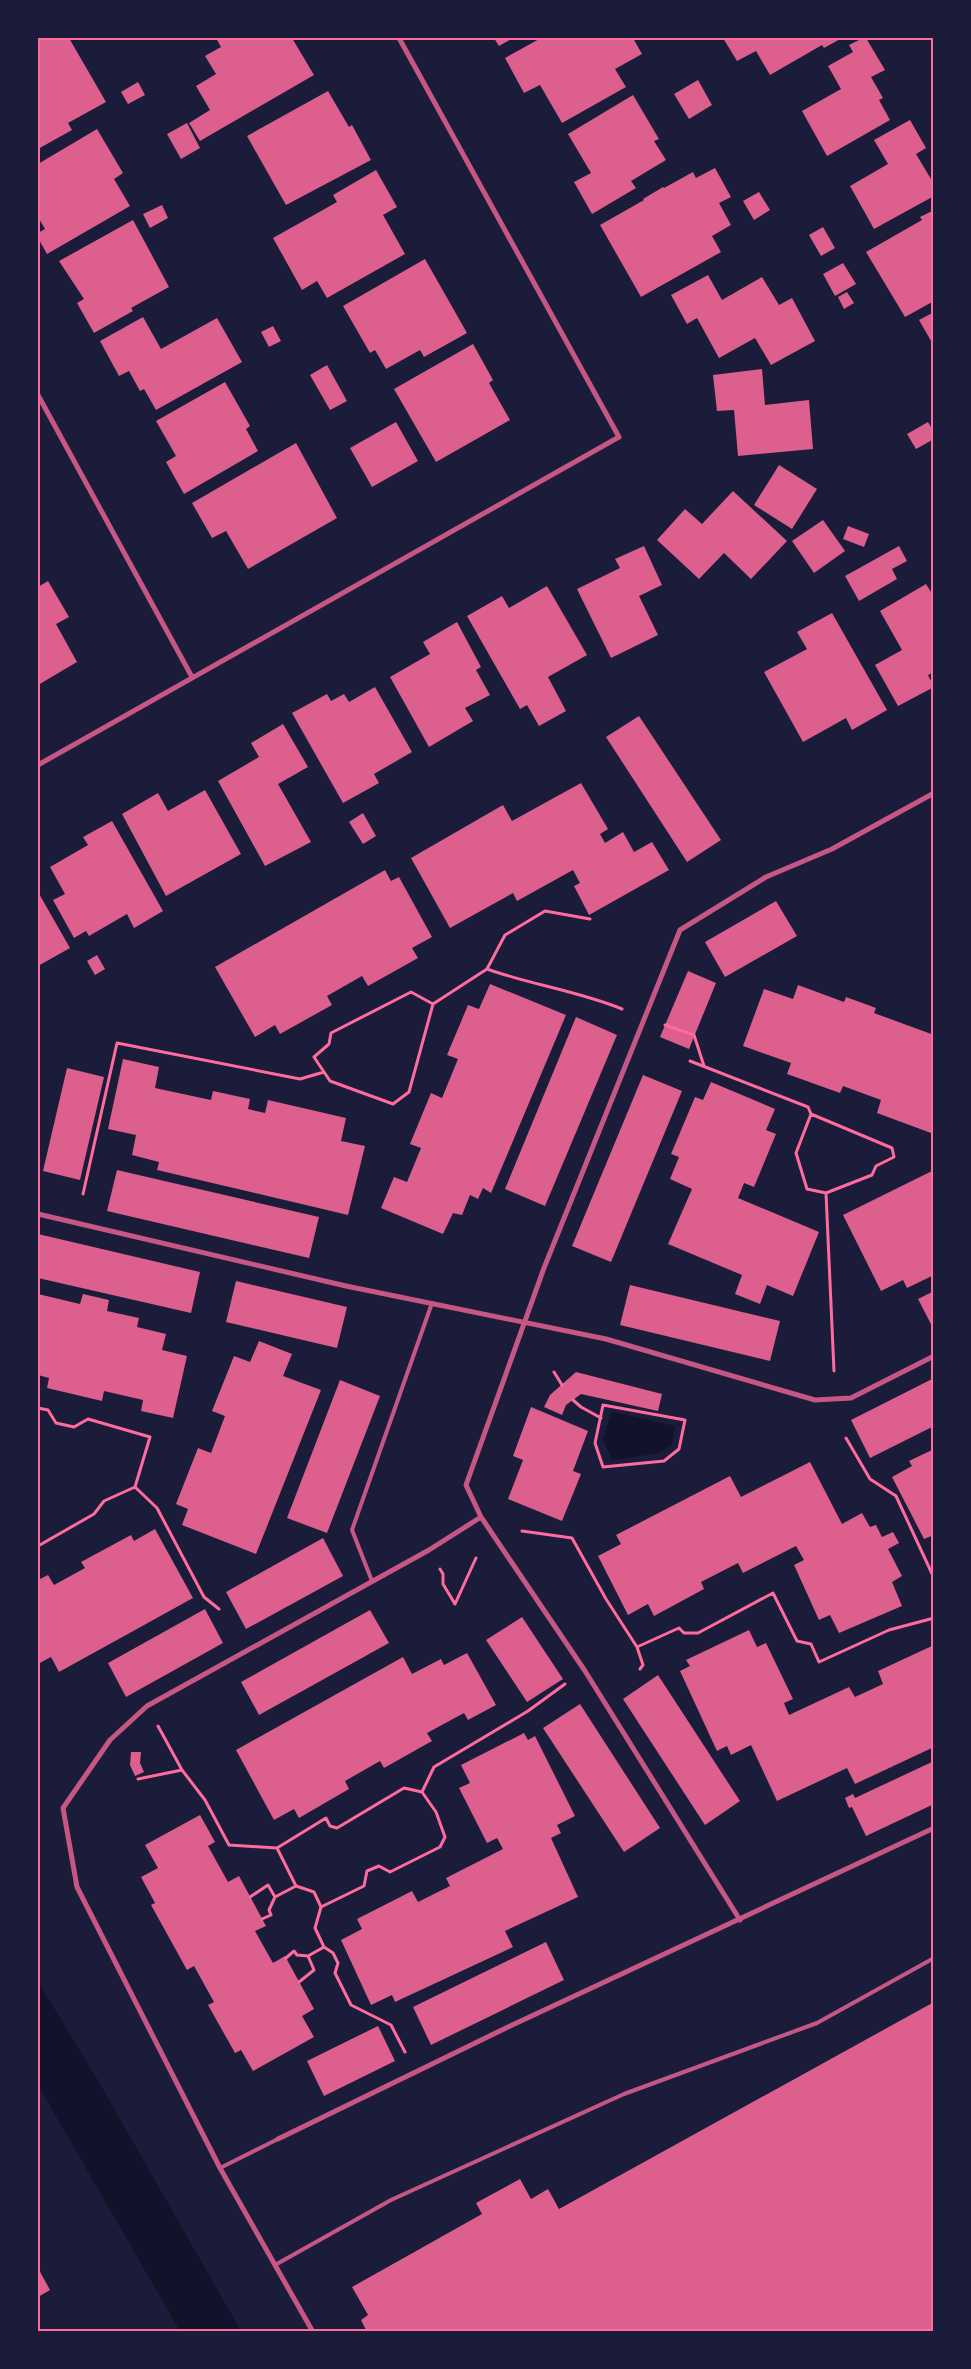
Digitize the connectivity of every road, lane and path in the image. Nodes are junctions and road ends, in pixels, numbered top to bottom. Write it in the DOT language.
graph roads {
  1 [pos="399,38"];
  2 [pos="38,395"];
  3 [pos="192,678"];
  4 [pos="38,765"];
  5 [pos="934,793"];
  6 [pos="590,919"];
  7 [pos="487,969"];
  8 [pos="433,1004"];
  9 [pos="625,1010"];
  10 [pos="665,1025"];
  11 [pos="690,1061"];
  12 [pos="704,1066"];
  13 [pos="324,1072"];
  14 [pos="811,1114"];
  15 [pos="826,1193"];
  16 [pos="83,1194"];
  17 [pos="38,1214"];
  18 [pos="432,1303"];
  19 [pos="526,1321"];
  20 [pos="934,1356"];
  21 [pos="834,1371"];
  22 [pos="554,1372"];
  23 [pos="562,1385"];
  24 [pos="573,1400"];
  25 [pos="38,1408"];
  26 [pos="601,1418"];
  27 [pos="846,1438"];
  28 [pos="135,1487"];
  29 [pos="481,1517"];
  30 [pos="522,1531"];
  31 [pos="38,1546"];
  32 [pos="476,1558"];
  33 [pos="439,1567"];
  34 [pos="934,1578"];
  35 [pos="372,1581"];
  36 [pos="219,1609"];
  37 [pos="934,1618"];
  38 [pos="637,1648"];
  39 [pos="640,1669"];
  40 [pos="566,1684"];
  41 [pos="158,1726"];
  42 [pos="182,1770"];
  43 [pos="138,1779"];
  44 [pos="422,1792"];
  45 [pos="934,1828"];
  46 [pos="277,1848"];
  47 [pos="296,1886"];
  48 [pos="250,1897"];
  49 [pos="275,1897"];
  50 [pos="321,1907"];
  51 [pos="262,1919"];
  52 [pos="740,1920"];
  53 [pos="324,1947"];
  54 [pos="308,1956"];
  55 [pos="286,1958"];
  56 [pos="934,1958"];
  57 [pos="299,1982"];
  58 [pos="414,2072"];
  59 [pos="278,2139"];
  60 [pos="220,2168"];
  61 [pos="275,2265"];
  62 [pos="313,2332"];
  1 -- 3 [label="street"];
  2 -- 3 [label="street"];
  3 -- 4 [label="street"];
  5 -- 19 [label="street"];
  6 -- 7 [label="path"];
  7 -- 8 [label="path"];
  7 -- 9 [label="path"];
  8 -- 13 [label="path"];
  8 -- 13 [label="path"];
  10 -- 12 [label="path"];
  11 -- 12 [label="path"];
  12 -- 14 [label="path"];
  13 -- 16 [label="path"];
  14 -- 15 [label="path"];
  14 -- 15 [label="path"];
  15 -- 21 [label="path"];
  17 -- 18 [label="street"];
  18 -- 19 [label="street"];
  18 -- 35 [label="lane"];
  19 -- 20 [label="street"];
  19 -- 29 [label="street"];
  22 -- 23 [label="path"];
  24 -- 26 [label="path"];
  25 -- 28 [label="path"];
  26 -- 26 [label="path"];
  27 -- 34 [label="path"];
  28 -- 31 [label="path"];
  28 -- 36 [label="path"];
  29 -- 35 [label="street"];
  29 -- 52 [label="street"];
  30 -- 38 [label="path"];
  32 -- 33 [label="path"];
  35 -- 60 [label="street"];
  37 -- 38 [label="path"];
  38 -- 39 [label="path"];
  40 -- 44 [label="path"];
  41 -- 42 [label="path"];
  42 -- 43 [label="path"];
  42 -- 46 [label="path"];
  44 -- 46 [label="path"];
  44 -- 50 [label="path"];
  45 -- 52 [label="street"];
  46 -- 47 [label="path"];
  47 -- 49 [label="path"];
  47 -- 50 [label="path"];
  48 -- 49 [label="path"];
  49 -- 51 [label="path"];
  50 -- 53 [label="path"];
  52 -- 58 [label="street"];
  53 -- 54 [label="path"];
  53 -- 58 [label="path"];
  54 -- 55 [label="path"];
  54 -- 57 [label="path"];
  56 -- 61 [label="lane"];
  58 -- 59 [label="street"];
  59 -- 60 [label="lane"];
  60 -- 61 [label="street"];
  61 -- 62 [label="street"];
}
